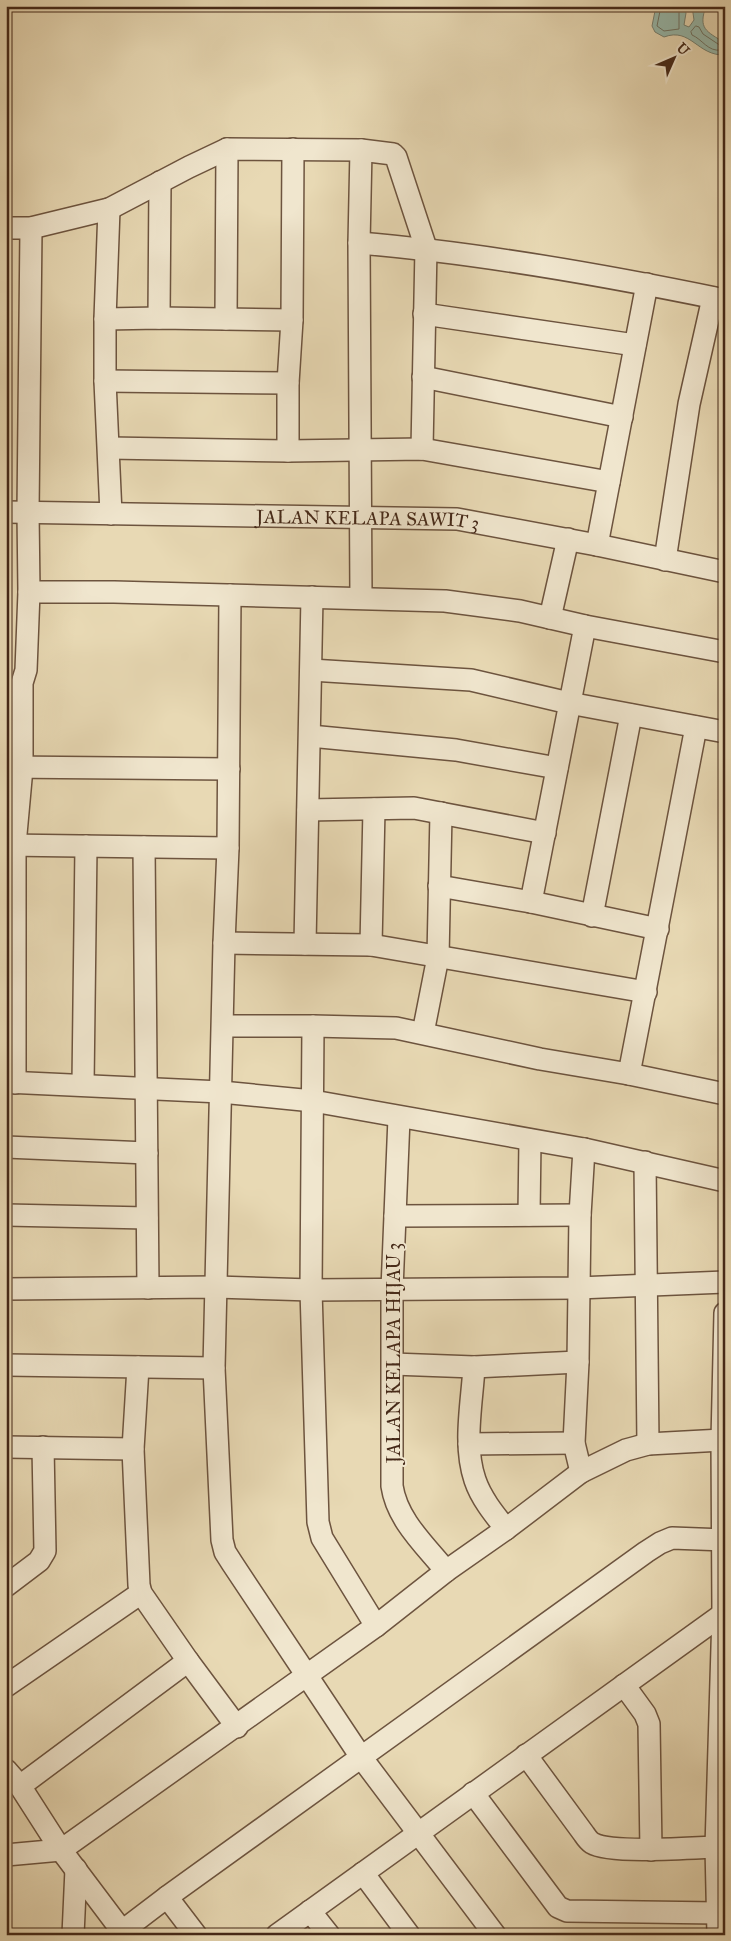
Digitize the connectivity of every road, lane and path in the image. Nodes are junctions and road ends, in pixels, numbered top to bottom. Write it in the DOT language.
graph roads {
  1 [pos="227,149"];
  2 [pos="293,149"];
  3 [pos="361,150"];
  4 [pos="160,182"];
  5 [pos="109,209"];
  6 [pos="6,228"];
  7 [pos="31,228"];
  8 [pos="358,243"];
  9 [pos="426,248"];
  10 [pos="647,284"];
  11 [pos="719,299"];
  12 [pos="424,314"];
  13 [pos="159,318"];
  14 [pos="226,319"];
  15 [pos="105,320"];
  16 [pos="292,320"];
  17 [pos="635,345"];
  18 [pos="423,377"];
  19 [pos="105,382"];
  20 [pos="288,384"];
  21 [pos="622,417"];
  22 [pos="109,448"];
  23 [pos="359,450"];
  24 [pos="422,450"];
  25 [pos="288,451"];
  26 [pos="609,482"];
  27 [pos="6,512"];
  28 [pos="28,512"];
  29 [pos="111,514"];
  30 [pos="360,517"];
  31 [pos="568,539"];
  32 [pos="596,544"];
  33 [pos="665,560"];
  34 [pos="725,572"];
  35 [pos="29,592"];
  36 [pos="230,595"];
  37 [pos="312,597"];
  38 [pos="361,598"];
  39 [pos="550,618"];
  40 [pos="585,626"];
  41 [pos="725,652"];
  42 [pos="311,670"];
  43 [pos="14,684"];
  44 [pos="569,702"];
  45 [pos="631,715"];
  46 [pos="696,727"];
  47 [pos="725,732"];
  48 [pos="310,736"];
  49 [pos="14,768"];
  50 [pos="557,768"];
  51 [pos="229,769"];
  52 [pos="374,809"];
  53 [pos="308,810"];
  54 [pos="441,813"];
  55 [pos="545,833"];
  56 [pos="11,845"];
  57 [pos="86,846"];
  58 [pos="144,847"];
  59 [pos="228,848"];
  60 [pos="439,886"];
  61 [pos="531,902"];
  62 [pos="11,912"];
  63 [pos="592,916"];
  64 [pos="658,929"];
  65 [pos="224,943"];
  66 [pos="305,944"];
  67 [pos="371,945"];
  68 [pos="438,956"];
  69 [pos="646,992"];
  70 [pos="223,1026"];
  71 [pos="313,1026"];
  72 [pos="423,1033"];
  73 [pos="629,1074"];
  74 [pos="10,1082"];
  75 [pos="83,1085"];
  76 [pos="146,1088"];
  77 [pos="221,1092"];
  78 [pos="725,1094"];
  79 [pos="313,1101"];
  80 [pos="399,1118"];
  81 [pos="530,1140"];
  82 [pos="6,1147"];
  83 [pos="584,1150"];
  84 [pos="147,1152"];
  85 [pos="645,1162"];
  86 [pos="725,1181"];
  87 [pos="580,1214"];
  88 [pos="6,1215"];
  89 [pos="529,1215"];
  90 [pos="395,1216"];
  91 [pos="147,1218"];
  92 [pos="725,1282"];
  93 [pos="646,1285"];
  94 [pos="216,1287"];
  95 [pos="148,1288"];
  96 [pos="578,1288"];
  97 [pos="6,1289"];
  98 [pos="392,1289"];
  99 [pos="311,1290"];
  100 [pos="725,1313"];
  101 [pos="578,1362"];
  102 [pos="393,1364"];
  103 [pos="6,1365"];
  104 [pos="138,1367"];
  105 [pos="474,1367"];
  106 [pos="214,1368"];
  107 [pos="722,1440"];
  108 [pos="574,1443"];
  109 [pos="469,1444"];
  110 [pos="648,1444"];
  111 [pos="6,1447"];
  112 [pos="44,1447"];
  113 [pos="133,1449"];
  114 [pos="581,1472"];
  115 [pos="506,1529"];
  116 [pos="724,1540"];
  117 [pos="446,1570"];
  118 [pos="6,1586"];
  119 [pos="141,1593"];
  120 [pos="723,1614"];
  121 [pos="376,1626"];
  122 [pos="188,1661"];
  123 [pos="307,1676"];
  124 [pos="624,1685"];
  125 [pos="6,1686"];
  126 [pos="237,1726"];
  127 [pos="526,1755"];
  128 [pos="361,1757"];
  129 [pos="6,1770"];
  130 [pos="20,1786"];
  131 [pos="473,1793"];
  132 [pos="417,1834"];
  133 [pos="716,1847"];
  134 [pos="61,1850"];
  135 [pos="651,1850"];
  136 [pos="6,1856"];
  137 [pos="76,1869"];
  138 [pos="363,1873"];
  139 [pos="167,1897"];
  140 [pos="310,1911"];
  141 [pos="718,1913"];
  142 [pos="120,1933"];
  143 [pos="73,1935"];
  144 [pos="196,1935"];
  145 [pos="277,1935"];
  146 [pos="329,1935"];
  147 [pos="409,1935"];
  148 [pos="495,1935"];
  149 [pos="718,1935"];
  1 -- 2 [label="street"];
  1 -- 4 [label="street"];
  1 -- 14 [label="street"];
  2 -- 3 [label="street"];
  2 -- 16 [label="street"];
  3 -- 8 [label="street"];
  3 -- 9 [label="street"];
  4 -- 5 [label="street"];
  4 -- 13 [label="street"];
  5 -- 7 [label="street"];
  5 -- 15 [label="street"];
  6 -- 7 [label="street"];
  7 -- 28 [label="street"];
  8 -- 9 [label="street"];
  8 -- 23 [label="street"];
  9 -- 10 [label="street"];
  9 -- 12 [label="street"];
  10 -- 11 [label="street"];
  10 -- 17 [label="street"];
  11 -- 33 [label="street"];
  12 -- 17 [label="street"];
  12 -- 18 [label="street"];
  13 -- 14 [label="street"];
  13 -- 15 [label="street"];
  14 -- 16 [label="street"];
  15 -- 19 [label="street"];
  16 -- 20 [label="street"];
  17 -- 21 [label="street"];
  18 -- 21 [label="street"];
  18 -- 24 [label="street"];
  19 -- 20 [label="street"];
  19 -- 22 [label="street"];
  20 -- 25 [label="street"];
  21 -- 26 [label="street"];
  22 -- 25 [label="street"];
  22 -- 29 [label="street"];
  23 -- 24 [label="street"];
  23 -- 25 [label="street"];
  23 -- 30 [label="street"];
  24 -- 26 [label="street"];
  26 -- 32 [label="street"];
  27 -- 28 [label="street, JALAN KELAPA SAWIT 3"];
  28 -- 29 [label="street, JALAN KELAPA SAWIT 3"];
  28 -- 35 [label="street"];
  29 -- 30 [label="street, JALAN KELAPA SAWIT 3"];
  30 -- 31 [label="street, JALAN KELAPA SAWIT 3"];
  30 -- 38 [label="street"];
  31 -- 32 [label="street, JALAN KELAPA SAWIT 3"];
  31 -- 39 [label="street"];
  32 -- 33 [label="street, JALAN KELAPA SAWIT 3"];
  33 -- 34 [label="street, JALAN KELAPA SAWIT 3"];
  35 -- 36 [label="street"];
  35 -- 43 [label="street"];
  36 -- 37 [label="street"];
  36 -- 51 [label="street"];
  37 -- 38 [label="street"];
  37 -- 42 [label="street"];
  38 -- 39 [label="street"];
  39 -- 40 [label="street"];
  40 -- 41 [label="street"];
  40 -- 44 [label="street"];
  42 -- 44 [label="street"];
  42 -- 48 [label="street"];
  43 -- 49 [label="street"];
  44 -- 45 [label="street"];
  44 -- 50 [label="street"];
  45 -- 46 [label="street"];
  45 -- 63 [label="street"];
  46 -- 47 [label="street"];
  46 -- 64 [label="street"];
  48 -- 50 [label="street"];
  48 -- 53 [label="street"];
  49 -- 51 [label="street"];
  49 -- 56 [label="street"];
  50 -- 55 [label="street"];
  51 -- 59 [label="street"];
  52 -- 53 [label="street"];
  52 -- 54 [label="street"];
  52 -- 67 [label="street"];
  53 -- 66 [label="street"];
  54 -- 55 [label="street"];
  54 -- 60 [label="street"];
  55 -- 61 [label="street"];
  56 -- 57 [label="street"];
  56 -- 62 [label="street"];
  57 -- 58 [label="street"];
  57 -- 75 [label="street"];
  58 -- 59 [label="street"];
  58 -- 76 [label="street"];
  59 -- 65 [label="street"];
  60 -- 61 [label="street"];
  60 -- 68 [label="street"];
  61 -- 63 [label="street"];
  62 -- 74 [label="street"];
  63 -- 64 [label="street"];
  64 -- 69 [label="street"];
  65 -- 66 [label="street"];
  65 -- 70 [label="street"];
  66 -- 67 [label="street"];
  67 -- 68 [label="street"];
  68 -- 69 [label="street"];
  68 -- 72 [label="street"];
  69 -- 73 [label="street"];
  70 -- 71 [label="street"];
  70 -- 77 [label="street"];
  71 -- 72 [label="street"];
  71 -- 79 [label="street"];
  72 -- 73 [label="street"];
  73 -- 78 [label="street"];
  74 -- 75 [label="street"];
  75 -- 76 [label="street"];
  76 -- 77 [label="street"];
  76 -- 84 [label="street"];
  77 -- 79 [label="street"];
  77 -- 94 [label="street"];
  79 -- 80 [label="street"];
  79 -- 99 [label="street"];
  80 -- 81 [label="street"];
  80 -- 90 [label="street, JALAN KELAPA HIJAU 3"];
  81 -- 83 [label="street"];
  81 -- 89 [label="street"];
  82 -- 84 [label="street"];
  83 -- 85 [label="street"];
  83 -- 87 [label="street"];
  84 -- 91 [label="street"];
  85 -- 86 [label="street"];
  85 -- 93 [label="street"];
  87 -- 89 [label="street"];
  87 -- 96 [label="street"];
  88 -- 91 [label="street"];
  89 -- 90 [label="street"];
  90 -- 98 [label="street, JALAN KELAPA HIJAU 3"];
  91 -- 95 [label="street"];
  92 -- 93 [label="street"];
  93 -- 96 [label="street"];
  93 -- 110 [label="street"];
  94 -- 95 [label="street"];
  94 -- 99 [label="street"];
  94 -- 106 [label="street"];
  95 -- 97 [label="street"];
  96 -- 98 [label="street"];
  96 -- 101 [label="street"];
  98 -- 99 [label="street"];
  98 -- 102 [label="street, JALAN KELAPA HIJAU 3"];
  99 -- 121 [label="street"];
  100 -- 107 [label="street"];
  101 -- 105 [label="street"];
  101 -- 108 [label="street"];
  102 -- 105 [label="street"];
  102 -- 117 [label="street, JALAN KELAPA HIJAU 3"];
  103 -- 104 [label="street"];
  104 -- 106 [label="street"];
  104 -- 113 [label="street"];
  105 -- 109 [label="street"];
  106 -- 123 [label="street"];
  107 -- 110 [label="street"];
  107 -- 116 [label="street"];
  108 -- 109 [label="street"];
  108 -- 114 [label="street"];
  109 -- 115 [label="street"];
  110 -- 114 [label="street"];
  111 -- 112 [label="street"];
  112 -- 113 [label="street"];
  112 -- 118 [label="street"];
  113 -- 119 [label="street"];
  114 -- 115 [label="street"];
  115 -- 117 [label="street"];
  116 -- 120 [label="street"];
  116 -- 128 [label="street"];
  117 -- 121 [label="street"];
  119 -- 122 [label="street"];
  119 -- 125 [label="street"];
  120 -- 124 [label="street"];
  120 -- 133 [label="street"];
  121 -- 123 [label="street"];
  122 -- 126 [label="street"];
  122 -- 130 [label="street"];
  123 -- 126 [label="street"];
  123 -- 128 [label="street"];
  124 -- 127 [label="street"];
  124 -- 135 [label="street"];
  126 -- 134 [label="street"];
  127 -- 131 [label="street"];
  127 -- 135 [label="street"];
  128 -- 132 [label="street"];
  128 -- 139 [label="street"];
  129 -- 130 [label="street"];
  130 -- 134 [label="street"];
  131 -- 132 [label="street"];
  131 -- 141 [label="street"];
  132 -- 138 [label="street"];
  132 -- 148 [label="street"];
  133 -- 135 [label="street"];
  133 -- 141 [label="street"];
  134 -- 136 [label="street"];
  134 -- 137 [label="street"];
  137 -- 142 [label="street"];
  137 -- 143 [label="street"];
  138 -- 140 [label="street"];
  138 -- 147 [label="street"];
  139 -- 142 [label="street"];
  139 -- 144 [label="street"];
  140 -- 145 [label="street"];
  140 -- 146 [label="street"];
  141 -- 149 [label="street"];
}
